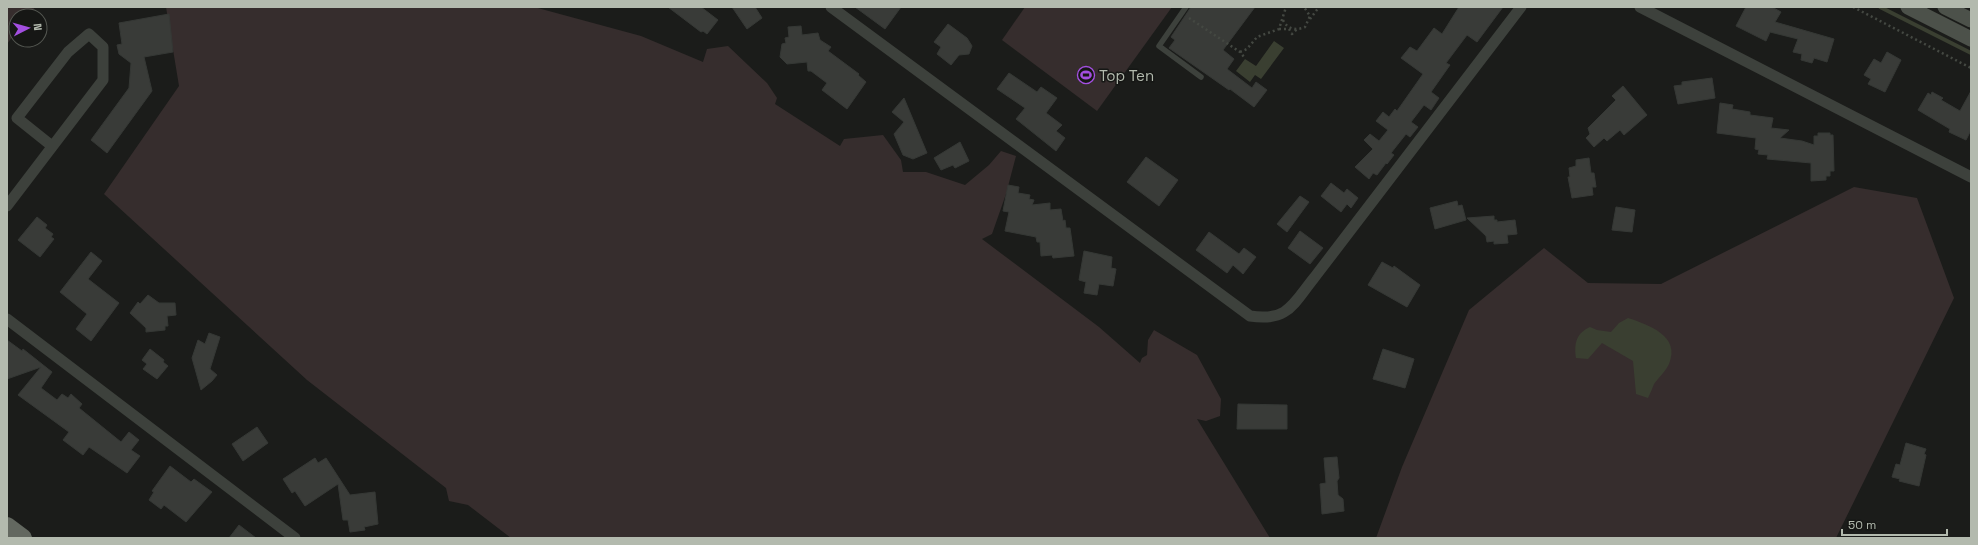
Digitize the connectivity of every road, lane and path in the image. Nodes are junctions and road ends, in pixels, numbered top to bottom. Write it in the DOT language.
graph roads {
  1 [pos="831,7"];
  2 [pos="1186,7"];
  3 [pos="1286,7"];
  4 [pos="1304,7"];
  5 [pos="1319,7"];
  6 [pos="1521,7"];
  7 [pos="1640,7"];
  8 [pos="1854,7"];
  9 [pos="1908,7"];
  10 [pos="1945,7"];
  11 [pos="1182,13"];
  12 [pos="1309,13"];
  13 [pos="1315,13"];
  14 [pos="1283,17"];
  15 [pos="1971,20"];
  16 [pos="1309,21"];
  17 [pos="1289,28"];
  18 [pos="1278,29"];
  19 [pos="1296,29"];
  20 [pos="1971,39"];
  21 [pos="1240,52"];
  22 [pos="1244,57"];
  23 [pos="1971,68"];
  24 [pos="1201,78"];
  25 [pos="52,146"];
  26 [pos="1971,177"];
  27 [pos="7,206"];
  28 [pos="7,319"];
  29 [pos="7,526"];
  30 [pos="23,538"];
  31 [pos="295,538"];
  1 -- 6 [label="street"];
  2 -- 11 [label="lane"];
  3 -- 14 [label="path"];
  4 -- 12 [label="path"];
  5 -- 13 [label="path"];
  7 -- 26 [label="street"];
  8 -- 23 [label="path"];
  9 -- 20 [label="main road"];
  10 -- 15 [label="main road"];
  11 -- 21 [label="path"];
  11 -- 24 [label="lane"];
  12 -- 13 [label="path"];
  12 -- 16 [label="path"];
  13 -- 16 [label="path"];
  14 -- 17 [label="path"];
  14 -- 18 [label="path"];
  16 -- 19 [label="path"];
  17 -- 18 [label="path"];
  17 -- 19 [label="path"];
  17 -- 19 [label="path"];
  18 -- 21 [label="path"];
  21 -- 22 [label="path"];
  25 -- 25 [label="street"];
  25 -- 27 [label="street"];
  28 -- 31 [label="street"];
  29 -- 30 [label="highway"];
}
